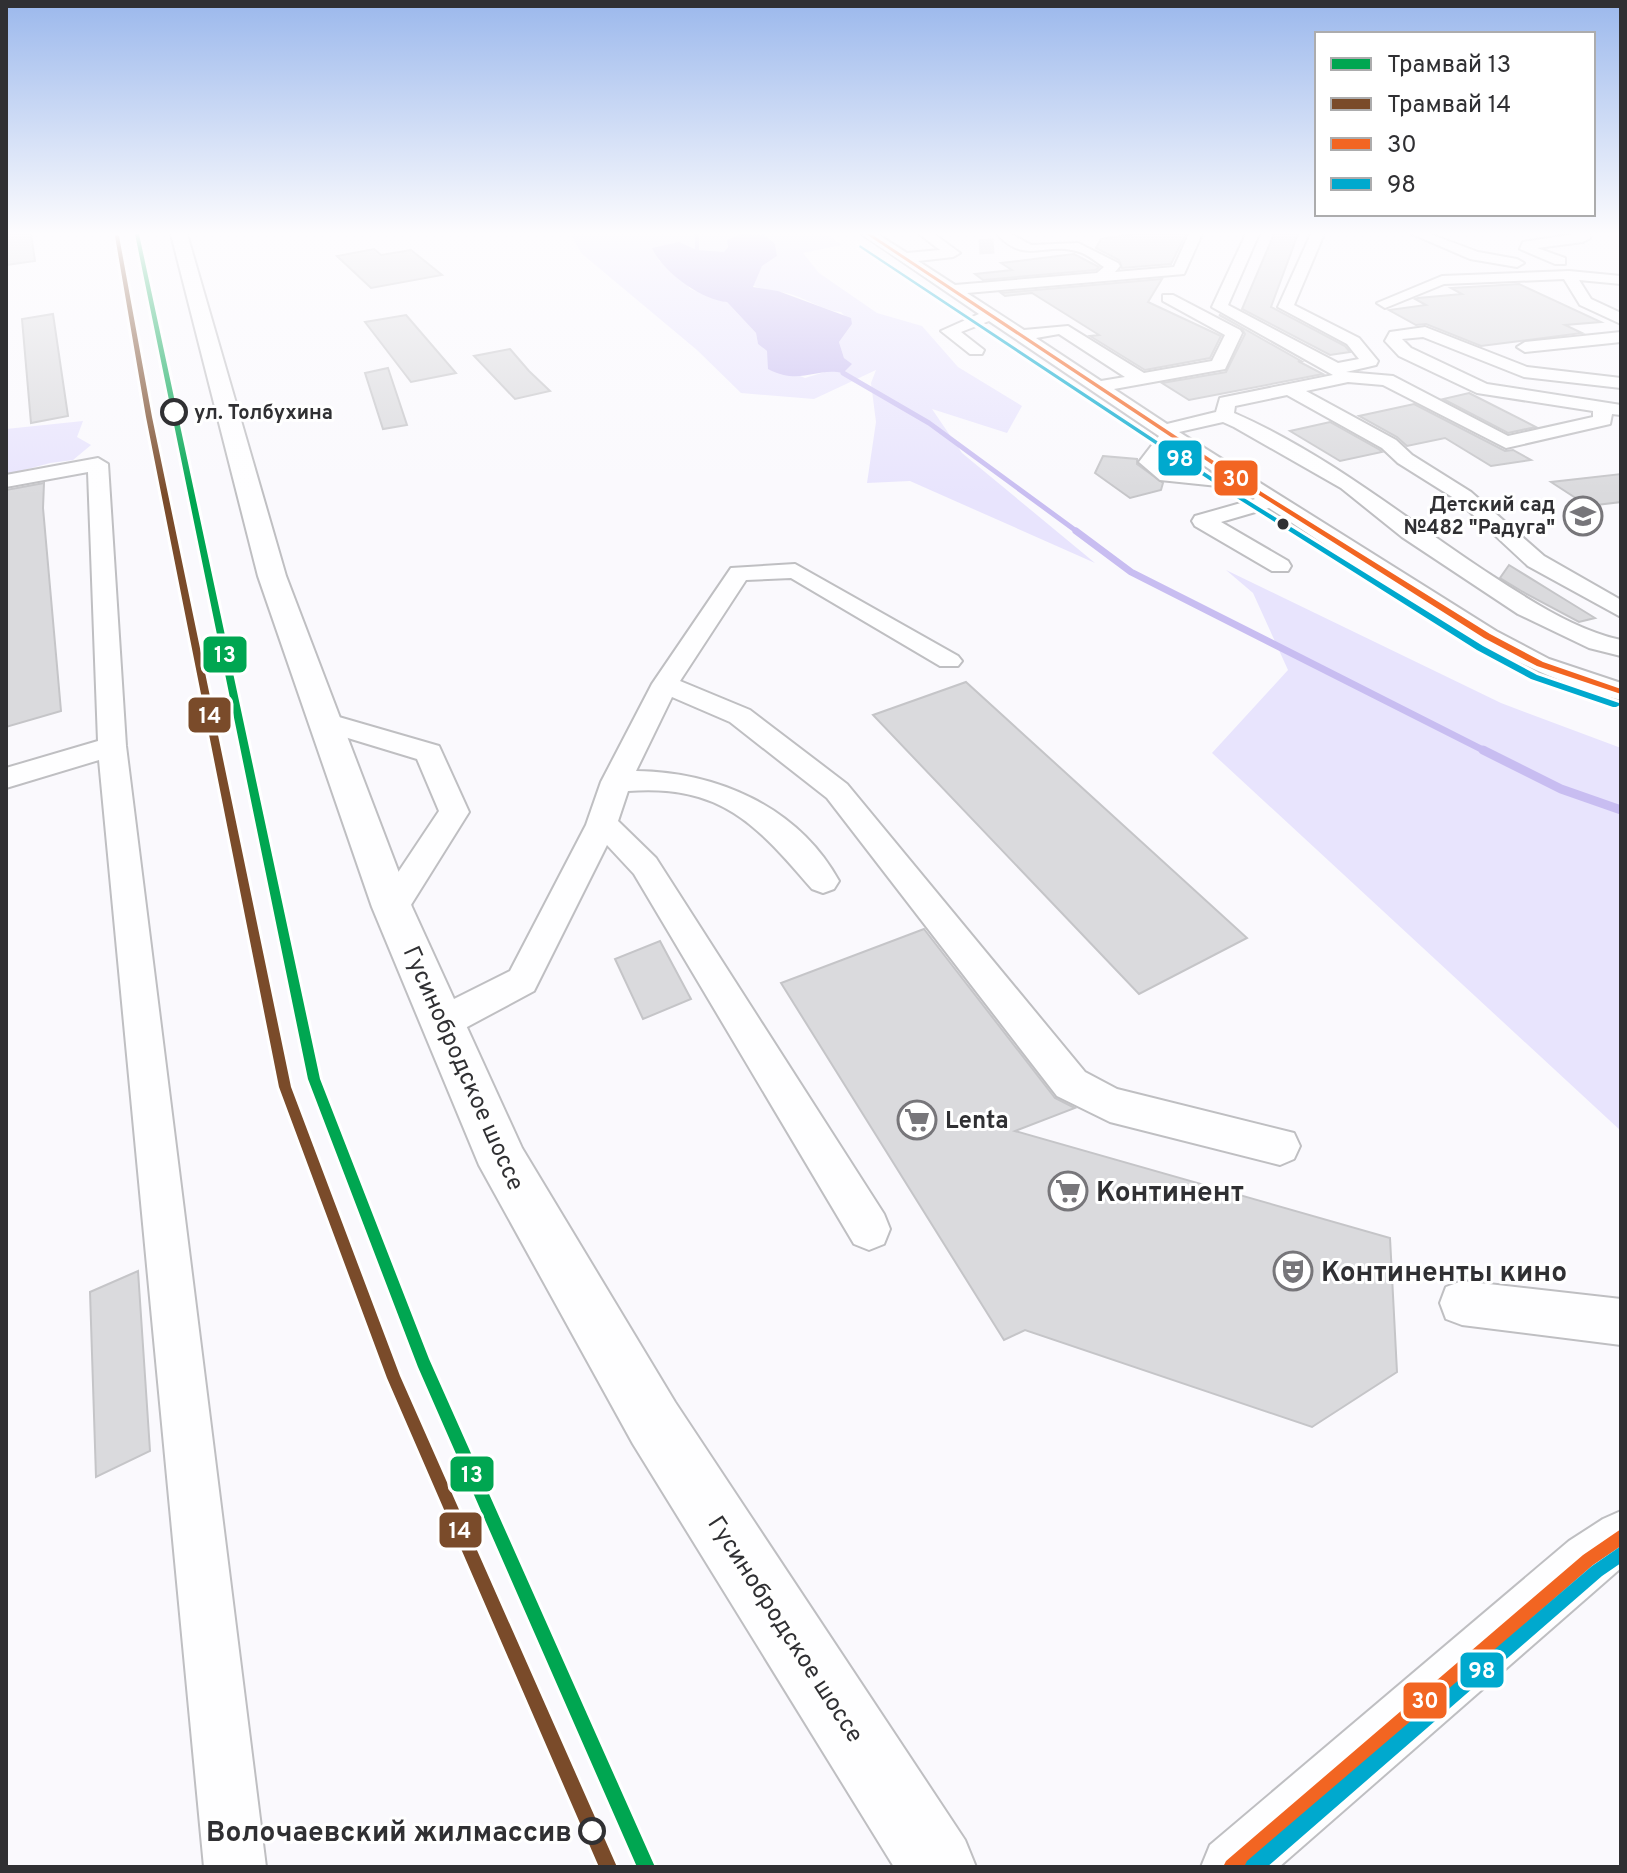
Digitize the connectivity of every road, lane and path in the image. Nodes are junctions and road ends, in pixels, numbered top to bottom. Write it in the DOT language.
graph roads {
  1 [pos="203,321"];
  2 [pos="975,321"];
  3 [pos="997,321"];
  4 [pos="1050,321"];
  5 [pos="1212,321"];
  6 [pos="1247,321"];
  7 [pos="1314,321"];
  8 [pos="1342,321"];
  9 [pos="1062,329"];
  10 [pos="1019,336"];
  11 [pos="1621,337"];
  12 [pos="1353,341"];
  13 [pos="1525,347"];
  14 [pos="976,350"];
  15 [pos="1342,373"];
  16 [pos="1141,379"];
  17 [pos="1621,383"];
  18 [pos="1097,387"];
  19 [pos="1289,389"];
  20 [pos="1611,409"];
  21 [pos="1225,416"];
  22 [pos="1167,433"];
  23 [pos="6,481"];
  24 [pos="1242,482"];
  25 [pos="1271,501"];
  26 [pos="1280,566"];
  27 [pos="1621,610"];
  28 [pos="1621,648"];
  29 [pos="949,661"];
  30 [pos="665,684"];
  31 [pos="1621,692"];
  32 [pos="325,722"];
  33 [pos="112,746"];
  34 [pos="6,778"];
  35 [pos="616,782"];
  36 [pos="601,825"];
  37 [pos="823,881"];
  38 [pos="392,907"];
  39 [pos="441,1023"];
  40 [pos="1280,1146"];
  41 [pos="869,1229"];
  42 [pos="1462,1303"];
  43 [pos="1621,1322"];
  44 [pos="1621,1537"];
  45 [pos="235,1867"];
  46 [pos="938,1867"];
  47 [pos="1232,1867"];
  1 -- 32 [label="main road, Гусинобродское шоссе"];
  2 -- 14 [label="street"];
  3 -- 10 [label="street"];
  4 -- 9 [label="street"];
  5 -- 16 [label="street"];
  6 -- 15 [label="street"];
  7 -- 12 [label="street"];
  8 -- 12 [label="street"];
  9 -- 10 [label="street"];
  9 -- 16 [label="street"];
  10 -- 18 [label="street"];
  11 -- 13 [label="street"];
  12 -- 15 [label="street"];
  15 -- 19 [label="street"];
  15 -- 20 [label="street"];
  16 -- 18 [label="street"];
  17 -- 20 [label="street"];
  18 -- 22 [label="street"];
  19 -- 21 [label="street"];
  19 -- 27 [label="street"];
  21 -- 22 [label="street"];
  21 -- 28 [label="street"];
  22 -- 24 [label="street"];
  22 -- 24 [label="street"];
  23 -- 33 [label="street"];
  24 -- 25 [label="street"];
  25 -- 26 [label="street"];
  25 -- 31 [label="street"];
  29 -- 30 [label="street"];
  30 -- 35 [label="street"];
  30 -- 40 [label="street"];
  32 -- 38 [label="main road, Гусинобродское шоссе"];
  32 -- 38 [label="street"];
  33 -- 34 [label="street"];
  33 -- 45 [label="street"];
  35 -- 36 [label="street"];
  35 -- 37 [label="street"];
  36 -- 39 [label="street"];
  36 -- 41 [label="street"];
  38 -- 39 [label="main road, Гусинобродское шоссе"];
  39 -- 46 [label="main road, Гусинобродское шоссе"];
  42 -- 43 [label="street"];
  44 -- 47 [label="street"];
}
